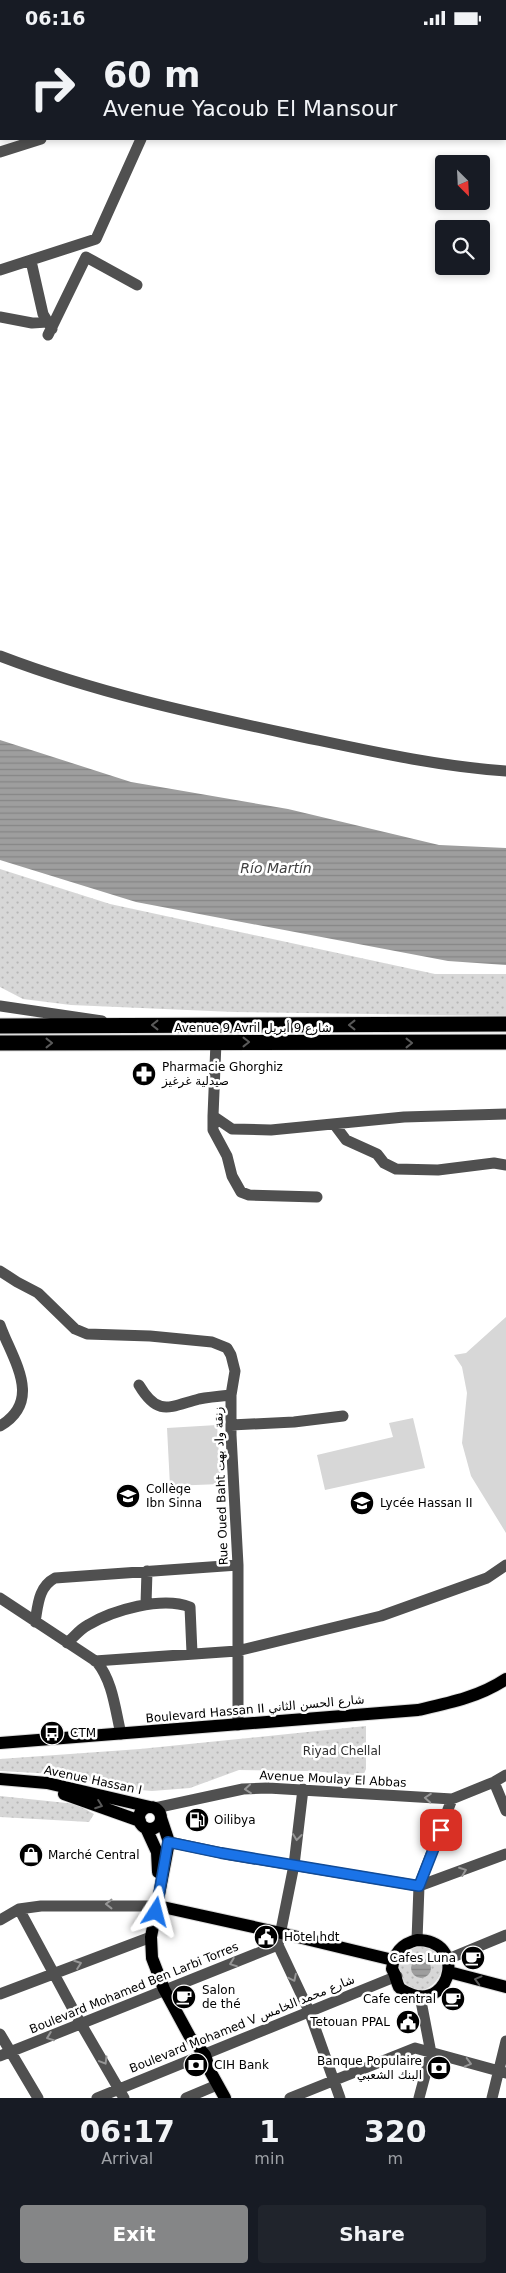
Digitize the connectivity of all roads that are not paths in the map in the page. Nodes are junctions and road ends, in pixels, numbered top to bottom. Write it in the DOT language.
graph roads {
  1 [pos="38,140"];
  2 [pos="141,140"];
  3 [pos="0,152"];
  4 [pos="96,239"];
  5 [pos="86,257"];
  6 [pos="31,261"];
  7 [pos="0,269"];
  8 [pos="137,285"];
  9 [pos="0,317"];
  10 [pos="49,329"];
  11 [pos="0,656"];
  12 [pos="506,771"];
  13 [pos="0,1007"];
  14 [pos="506,1024"];
  15 [pos="118,1025"];
  16 [pos="0,1026"];
  17 [pos="216,1042"];
  18 [pos="506,1042"];
  19 [pos="0,1043"];
  20 [pos="506,1114"];
  21 [pos="213,1116"];
  22 [pos="334,1125"];
  23 [pos="506,1165"];
  24 [pos="317,1197"];
  25 [pos="0,1271"];
  26 [pos="1,1330"];
  27 [pos="139,1385"];
  28 [pos="231,1395"];
  29 [pos="343,1416"];
  30 [pos="231,1425"];
  31 [pos="0,1426"];
  32 [pos="238,1565"];
  33 [pos="506,1565"];
  34 [pos="147,1571"];
  35 [pos="0,1598"];
  36 [pos="146,1604"];
  37 [pos="35,1623"];
  38 [pos="67,1643"];
  39 [pos="238,1651"];
  40 [pos="192,1653"];
  41 [pos="96,1661"];
  42 [pos="506,1679"];
  43 [pos="238,1725"];
  44 [pos="121,1734"];
  45 [pos="0,1743"];
  46 [pos="506,1775"];
  47 [pos="0,1779"];
  48 [pos="494,1782"];
  49 [pos="0,1786"];
  50 [pos="303,1789"];
  51 [pos="452,1799"];
  52 [pos="155,1811"];
  53 [pos="506,1811"];
  54 [pos="145,1826"];
  55 [pos="168,1842"];
  56 [pos="506,1855"];
  57 [pos="294,1865"];
  58 [pos="419,1886"];
  59 [pos="160,1889"];
  60 [pos="158,1906"];
  61 [pos="19,1909"];
  62 [pos="0,1920"];
  63 [pos="506,1935"];
  64 [pos="152,1937"];
  65 [pos="280,1939"];
  66 [pos="417,1940"];
  67 [pos="448,1959"];
  68 [pos="393,1961"];
  69 [pos="449,1972"];
  70 [pos="54,1973"];
  71 [pos="397,1976"];
  72 [pos="506,1987"];
  73 [pos="164,1989"];
  74 [pos="0,1994"];
  75 [pos="420,1996"];
  76 [pos="309,2011"];
  77 [pos="81,2025"];
  78 [pos="0,2035"];
  79 [pos="506,2041"];
  80 [pos="431,2053"];
  81 [pos="5,2054"];
  82 [pos="205,2055"];
  83 [pos="502,2072"];
  84 [pos="334,2081"];
  85 [pos="217,2085"];
  86 [pos="122,2093"];
  87 [pos="38,2098"];
  88 [pos="97,2098"];
  89 [pos="186,2098"];
  90 [pos="225,2098"];
  91 [pos="290,2098"];
  92 [pos="340,2098"];
  93 [pos="419,2098"];
  94 [pos="492,2098"];
  1 -- 3 [label="street"];
  2 -- 4 [label="street"];
  4 -- 5 [label="street"];
  4 -- 6 [label="street"];
  5 -- 8 [label="street"];
  5 -- 10 [label="street"];
  6 -- 7 [label="street"];
  6 -- 10 [label="street"];
  9 -- 10 [label="street"];
  11 -- 12 [label="street"];
  13 -- 15 [label="street"];
  14 -- 15 [label="highway, Avenue 9 Avril شارع 9 أبريل, one-way"];
  15 -- 16 [label="highway, Avenue 9 Avril شارع 9 أبريل"];
  17 -- 18 [label="highway, Avenue 9 Avril شارع 9 أبريل, one-way"];
  19 -- 17 [label="highway, Avenue 9 Avril شارع 9 أبريل, one-way"];
  17 -- 21 [label="street"];
  20 -- 22 [label="street"];
  21 -- 22 [label="street"];
  21 -- 24 [label="street"];
  22 -- 23 [label="street"];
  25 -- 28 [label="street, Rue Oued Baht زنقة واد بهت"];
  26 -- 31 [label="street"];
  27 -- 28 [label="street"];
  28 -- 30 [label="street, Rue Oued Baht زنقة واد بهت"];
  29 -- 30 [label="street"];
  30 -- 32 [label="street, Rue Oued Baht زنقة واد بهت"];
  32 -- 34 [label="street"];
  32 -- 39 [label="street, Rue Oued Baht زنقة واد بهت"];
  33 -- 39 [label="street"];
  34 -- 36 [label="street"];
  34 -- 37 [label="street"];
  35 -- 37 [label="street"];
  36 -- 38 [label="street"];
  36 -- 40 [label="street"];
  37 -- 38 [label="street"];
  38 -- 41 [label="street"];
  39 -- 40 [label="street"];
  39 -- 43 [label="street, Rue Oued Baht زنقة واد بهت"];
  40 -- 41 [label="street"];
  41 -- 44 [label="street"];
  42 -- 43 [label="main road, Boulevard Hassan II شارع الحسن الثاني"];
  43 -- 44 [label="main road, Boulevard Hassan II شارع الحسن الثاني"];
  44 -- 45 [label="main road, Boulevard Hassan II شارع الحسن الثاني"];
  46 -- 48 [label="street, Avenue Moulay El Abbas"];
  47 -- 52 [label="main road, Avenue Hassan I"];
  48 -- 51 [label="street, Avenue Moulay El Abbas"];
  48 -- 53 [label="street"];
  49 -- 54 [label="main road, Avenue Hassan I, one-way"];
  51 -- 50 [label="street, Avenue Moulay El Abbas, one-way"];
  50 -- 52 [label="street, Avenue Moulay El Abbas, one-way"];
  50 -- 57 [label="street, one-way"];
  51 -- 58 [label="street"];
  52 -- 54 [label="main road"];
  52 -- 54 [label="main road"];
  52 -- 55 [label="main road"];
  54 -- 55 [label="main road, Avenue Hassan I"];
  54 -- 59 [label="main road"];
  55 -- 57 [label="street"];
  55 -- 59 [label="main road"];
  58 -- 56 [label="street, one-way"];
  57 -- 58 [label="street"];
  57 -- 65 [label="street"];
  58 -- 66 [label="street"];
  59 -- 60 [label="main road"];
  60 -- 61 [label="street, one-way"];
  60 -- 64 [label="main road"];
  60 -- 65 [label="main road"];
  61 -- 62 [label="street"];
  61 -- 70 [label="street"];
  63 -- 67 [label="street"];
  70 -- 64 [label="street, one-way"];
  64 -- 73 [label="main road"];
  65 -- 68 [label="main road"];
  65 -- 73 [label="street, Boulevard Mohamed Ben Larbi Torres, one-way"];
  65 -- 76 [label="street, one-way"];
  66 -- 67 [label="main road"];
  66 -- 68 [label="main road"];
  67 -- 69 [label="main road"];
  68 -- 71 [label="main road"];
  72 -- 69 [label="main road, one-way"];
  69 -- 75 [label="main road"];
  70 -- 74 [label="street"];
  70 -- 77 [label="street"];
  71 -- 75 [label="main road"];
  71 -- 76 [label="street, Boulevard Mohamed V شارع محمد الخامس"];
  73 -- 77 [label="street, Boulevard Mohamed Ben Larbi Torres"];
  73 -- 82 [label="main road"];
  75 -- 80 [label="street"];
  76 -- 82 [label="street, Boulevard Mohamed V شارع محمد الخامس"];
  76 -- 84 [label="street"];
  77 -- 81 [label="street, Boulevard Mohamed Ben Larbi Torres, one-way"];
  77 -- 86 [label="street, one-way"];
  78 -- 81 [label="street"];
  79 -- 83 [label="street"];
  80 -- 83 [label="street, one-way"];
  80 -- 84 [label="street"];
  80 -- 93 [label="street"];
  81 -- 87 [label="street"];
  82 -- 85 [label="main road"];
  82 -- 86 [label="street, Boulevard Mohamed V شارع محمد الخامس"];
  83 -- 94 [label="street"];
  84 -- 91 [label="street"];
  84 -- 92 [label="street"];
  85 -- 89 [label="street"];
  85 -- 90 [label="main road"];
  86 -- 88 [label="street, Boulevard Mohamed V شارع محمد الخامس"];
}
